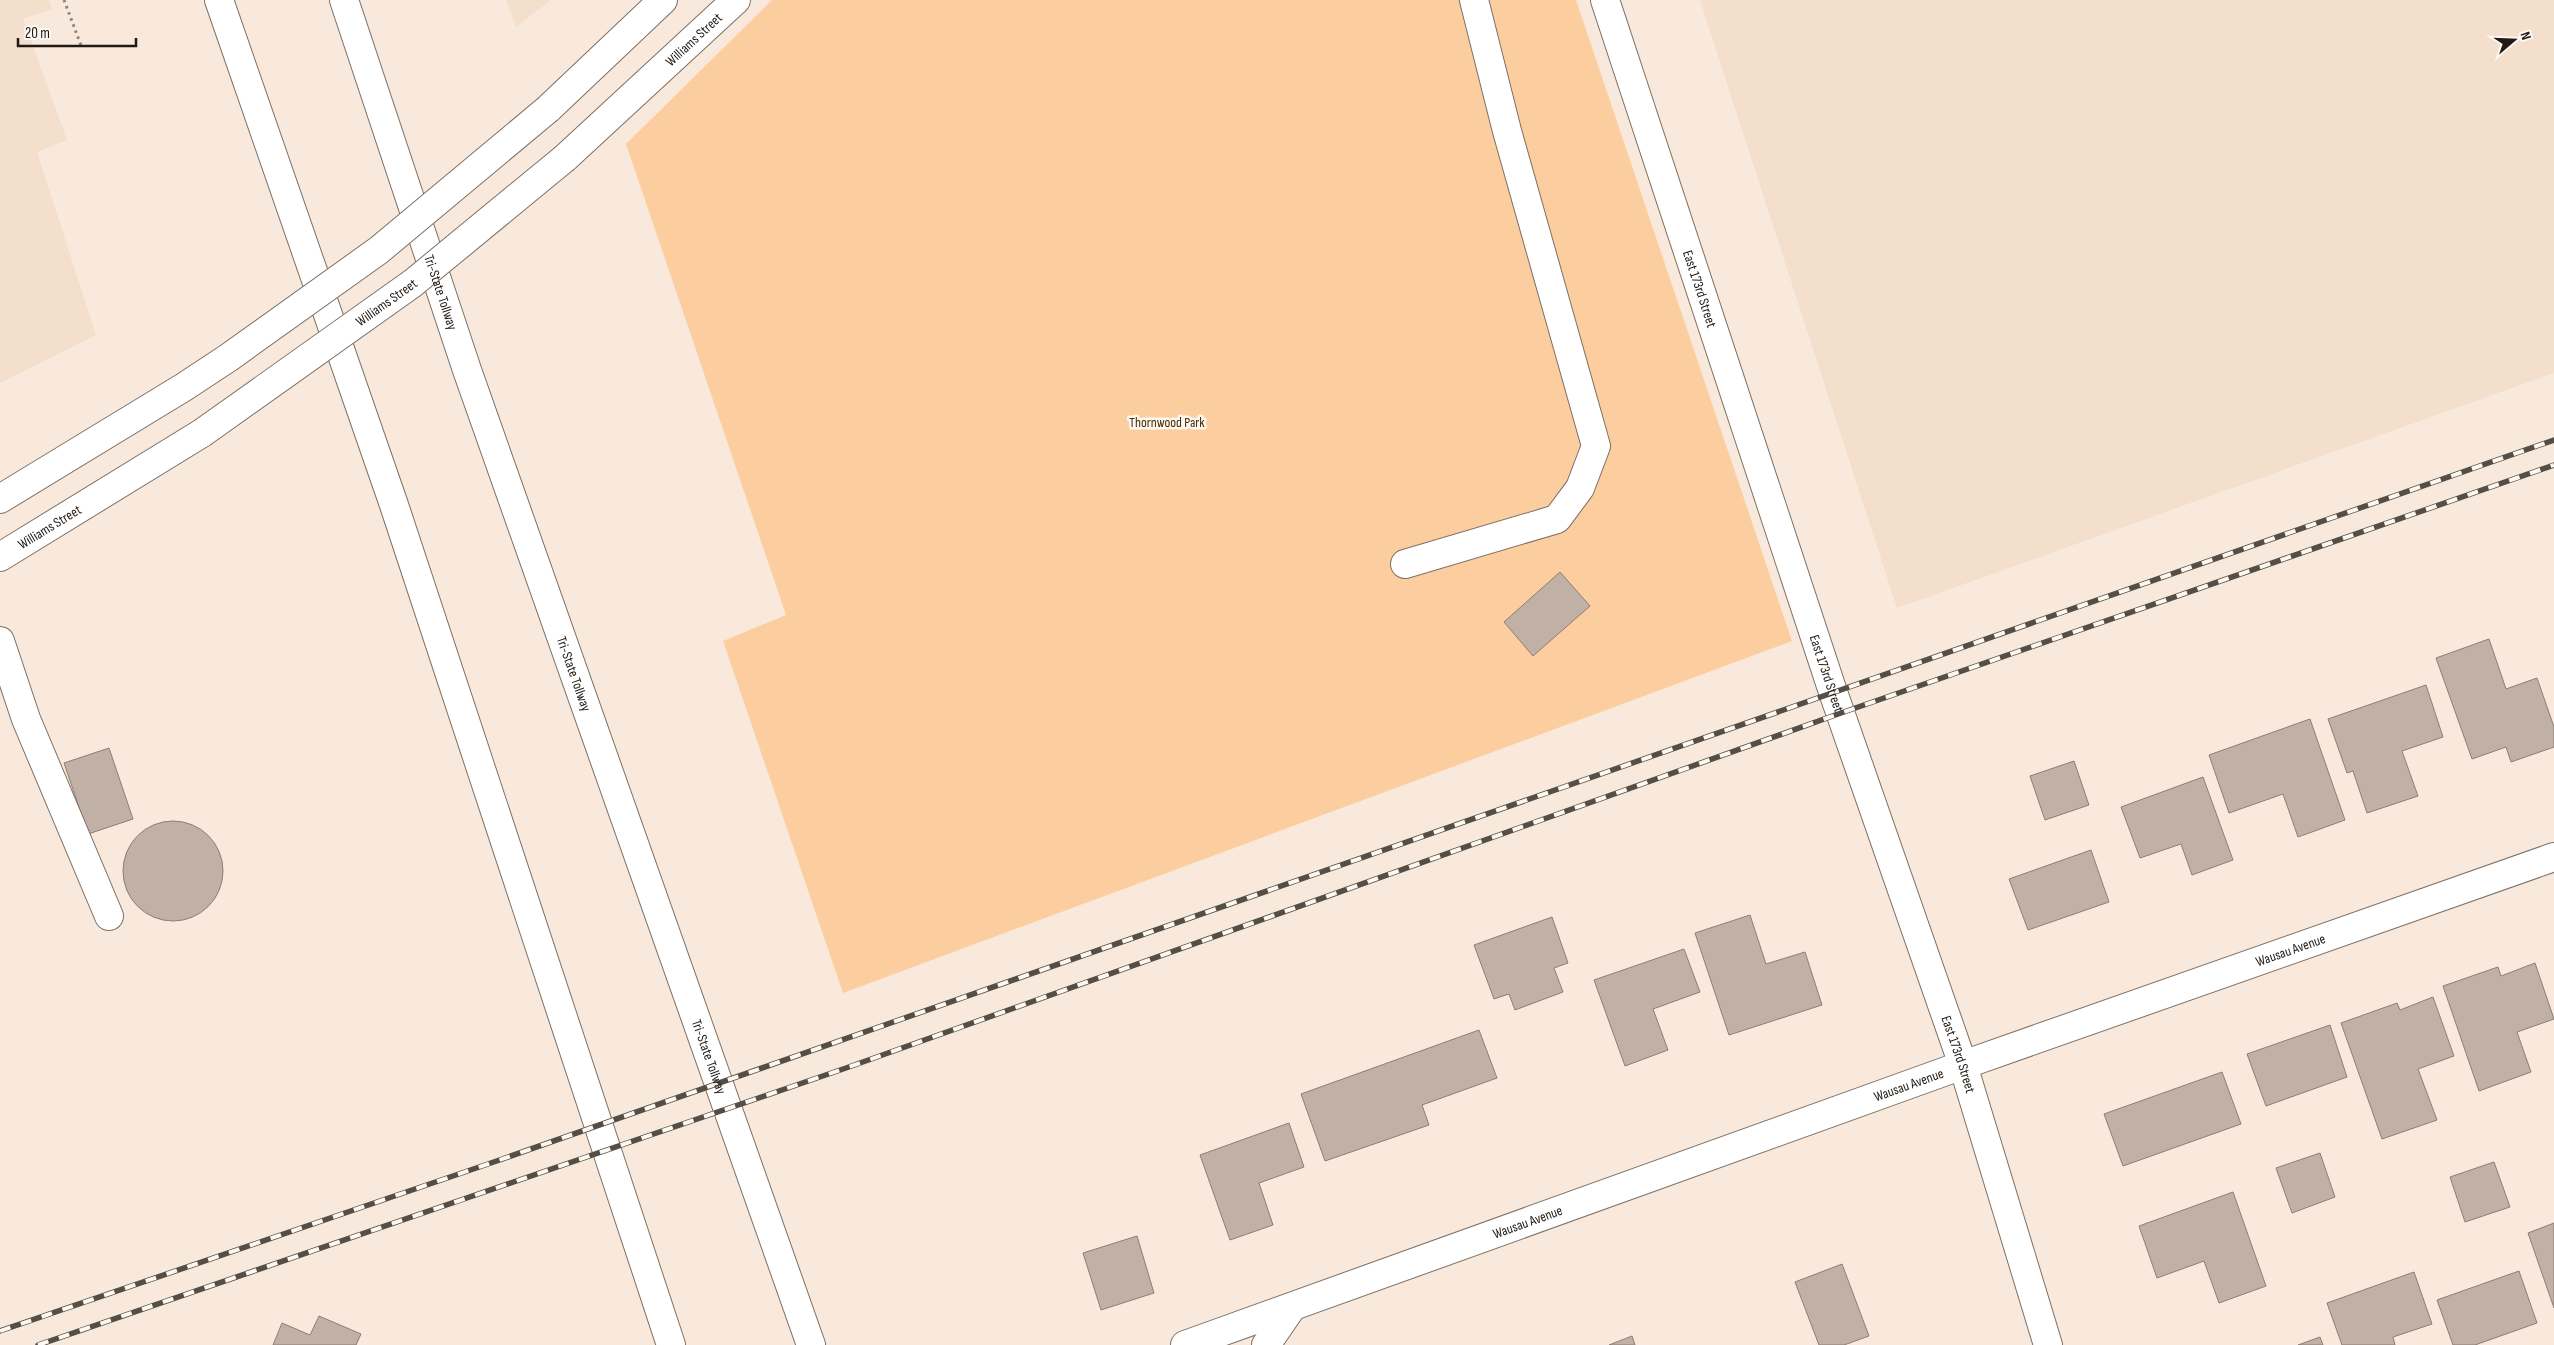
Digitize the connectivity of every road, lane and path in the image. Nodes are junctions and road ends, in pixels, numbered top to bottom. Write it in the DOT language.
graph roads {
  1 [pos="64,0"];
  2 [pos="219,0"];
  3 [pos="344,0"];
  4 [pos="663,0"];
  5 [pos="736,0"];
  6 [pos="1474,0"];
  7 [pos="1605,0"];
  8 [pos="82,48"];
  9 [pos="0,499"];
  10 [pos="0,557"];
  11 [pos="1405,564"];
  12 [pos="0,641"];
  13 [pos="2554,857"];
  14 [pos="109,916"];
  15 [pos="1963,1066"];
  16 [pos="1292,1307"];
  17 [pos="671,1345"];
  18 [pos="811,1345"];
  19 [pos="1185,1345"];
  20 [pos="1266,1345"];
  21 [pos="2048,1345"];
  1 -- 8 [label="path"];
  2 -- 17 [label="main road"];
  3 -- 18 [label="main road, Tri-State Tollway"];
  4 -- 9 [label="main road, bridge"];
  5 -- 10 [label="main road, Williams Street, bridge"];
  6 -- 11 [label="main road"];
  7 -- 15 [label="main road, East 173rd Street"];
  12 -- 14 [label="main road"];
  13 -- 15 [label="main road, Wausau Avenue"];
  15 -- 16 [label="main road, Wausau Avenue"];
  15 -- 21 [label="main road, East 173rd Street"];
  16 -- 19 [label="main road, Wausau Avenue"];
  16 -- 20 [label="main road"];
}
